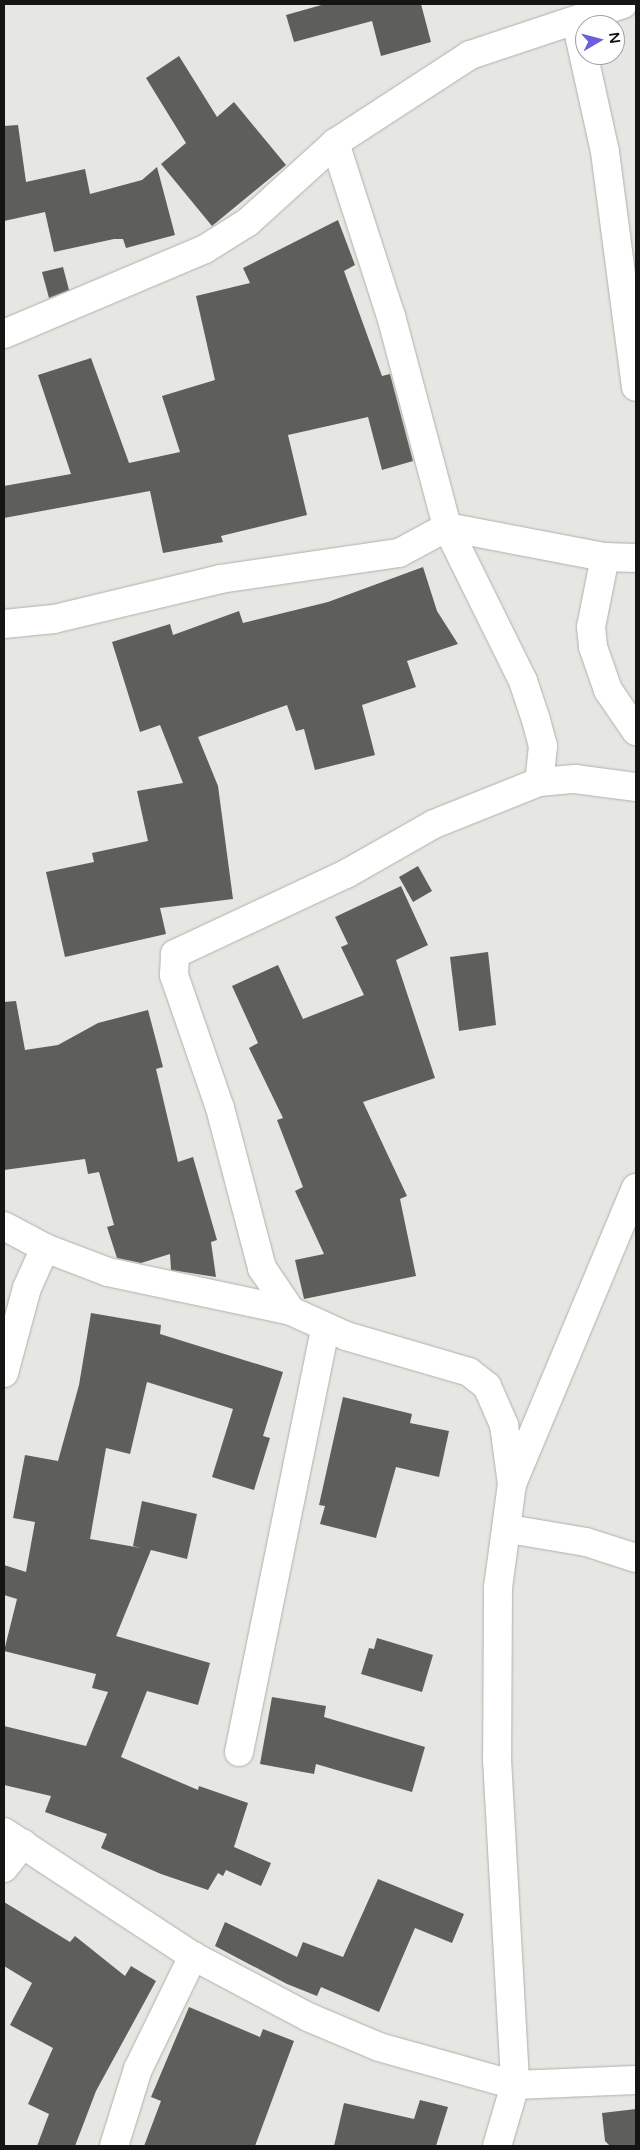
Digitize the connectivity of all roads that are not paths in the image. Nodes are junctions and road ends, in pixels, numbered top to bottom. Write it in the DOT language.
graph roads {
  1 [pos="623,4"];
  2 [pos="593,15"];
  3 [pos="575,21"];
  4 [pos="586,65"];
  5 [pos="335,143"];
  6 [pos="4,334"];
  7 [pos="636,387"];
  8 [pos="448,527"];
  9 [pos="605,557"];
  10 [pos="636,558"];
  11 [pos="4,624"];
  12 [pos="636,730"];
  13 [pos="539,782"];
  14 [pos="636,787"];
  15 [pos="636,1188"];
  16 [pos="4,1226"];
  17 [pos="45,1248"];
  18 [pos="262,1268"];
  19 [pos="242,1304"];
  20 [pos="291,1311"];
  21 [pos="325,1328"];
  22 [pos="4,1374"];
  23 [pos="512,1484"];
  24 [pos="509,1530"];
  25 [pos="636,1558"];
  26 [pos="239,1752"];
  27 [pos="13,1838"];
  28 [pos="4,1868"];
  29 [pos="193,1956"];
  30 [pos="636,2080"];
  31 [pos="514,2085"];
  32 [pos="114,2146"];
  33 [pos="497,2146"];
  1 -- 2 [label="street"];
  3 -- 5 [label="street"];
  4 -- 7 [label="street"];
  5 -- 6 [label="street"];
  5 -- 8 [label="street"];
  8 -- 9 [label="street"];
  8 -- 11 [label="street"];
  8 -- 13 [label="street"];
  9 -- 10 [label="street"];
  9 -- 12 [label="street"];
  13 -- 14 [label="street"];
  13 -- 18 [label="street"];
  15 -- 23 [label="street"];
  16 -- 17 [label="street"];
  17 -- 19 [label="street"];
  17 -- 22 [label="street"];
  18 -- 19 [label="street"];
  18 -- 20 [label="street"];
  19 -- 20 [label="street"];
  20 -- 21 [label="street"];
  21 -- 23 [label="street"];
  21 -- 26 [label="street"];
  23 -- 24 [label="street"];
  24 -- 25 [label="street"];
  24 -- 31 [label="street"];
  27 -- 28 [label="street"];
  27 -- 29 [label="street"];
  29 -- 31 [label="street"];
  29 -- 32 [label="street"];
  30 -- 31 [label="street"];
  31 -- 33 [label="street"];
}
